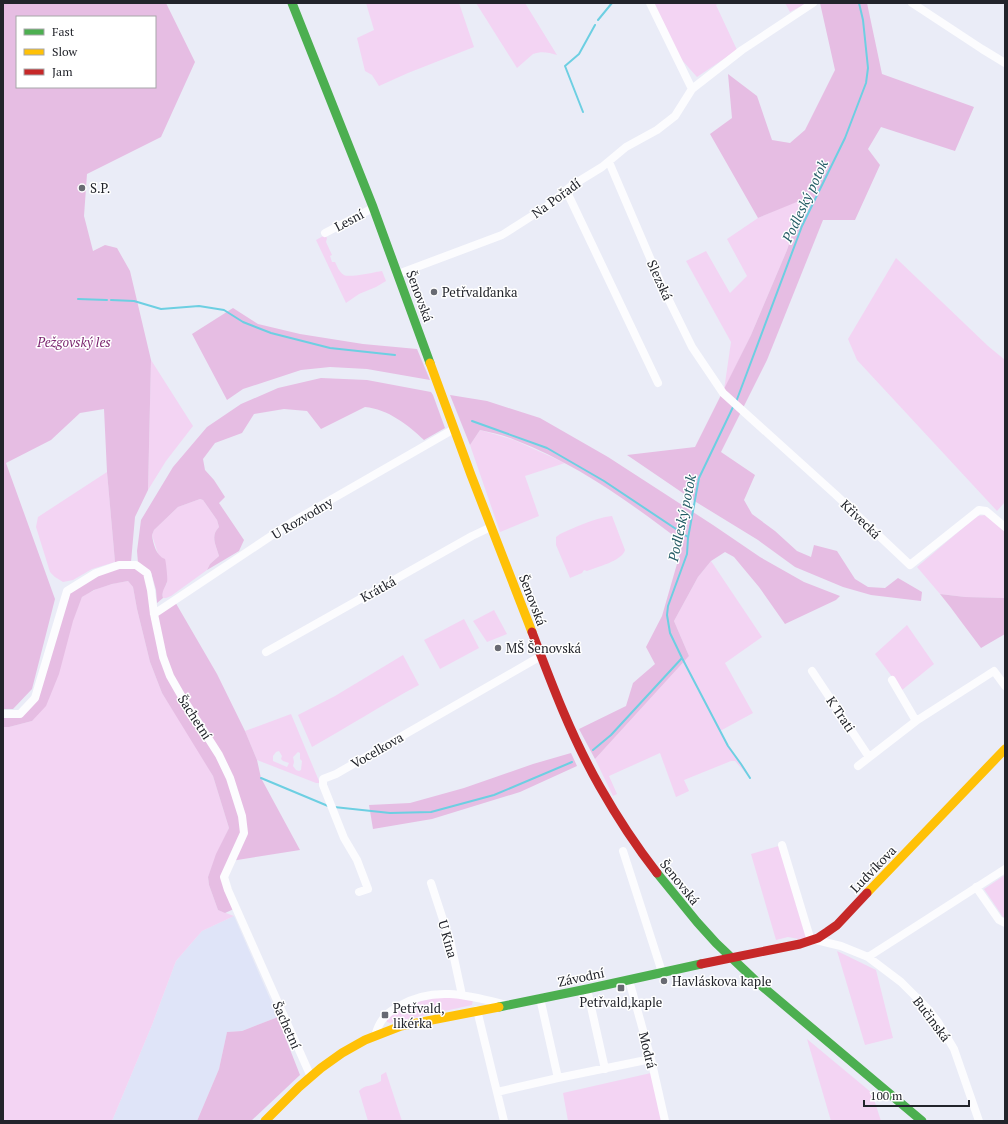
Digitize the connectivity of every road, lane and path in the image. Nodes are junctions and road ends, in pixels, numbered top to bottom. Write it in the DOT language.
graph roads {
  1 [pos="292,3"];
  2 [pos="650,3"];
  3 [pos="813,3"];
  4 [pos="912,3"];
  5 [pos="1005,63"];
  6 [pos="692,89"];
  7 [pos="609,162"];
  8 [pos="566,190"];
  9 [pos="373,208"];
  10 [pos="325,233"];
  11 [pos="398,274"];
  12 [pos="658,384"];
  13 [pos="723,393"];
  14 [pos="454,429"];
  15 [pos="491,527"];
  16 [pos="1005,527"];
  17 [pos="154,614"];
  18 [pos="266,652"];
  19 [pos="541,656"];
  20 [pos="812,671"];
  21 [pos="892,680"];
  22 [pos="1005,686"];
  23 [pos="3,714"];
  24 [pos="916,721"];
  25 [pos="1005,749"];
  26 [pos="869,757"];
  27 [pos="858,766"];
  28 [pos="782,845"];
  29 [pos="623,851"];
  30 [pos="1005,869"];
  31 [pos="431,884"];
  32 [pos="976,887"];
  33 [pos="359,892"];
  34 [pos="1005,923"];
  35 [pos="814,940"];
  36 [pos="868,957"];
  37 [pos="731,958"];
  38 [pos="662,972"];
  39 [pos="629,980"];
  40 [pos="587,989"];
  41 [pos="462,995"];
  42 [pos="540,998"];
  43 [pos="506,1005"];
  44 [pos="477,1010"];
  45 [pos="375,1036"];
  46 [pos="651,1059"];
  47 [pos="605,1069"];
  48 [pos="311,1077"];
  49 [pos="558,1078"];
  50 [pos="496,1092"];
  51 [pos="265,1121"];
  52 [pos="504,1121"];
  53 [pos="665,1121"];
  54 [pos="922,1121"];
  55 [pos="979,1121"];
  1 -- 9 [label="main road, Šenovská"];
  2 -- 6 [label="street"];
  3 -- 6 [label="street, Na Pořadí"];
  4 -- 5 [label="street"];
  6 -- 7 [label="street, Na Pořadí"];
  7 -- 8 [label="street, Na Pořadí"];
  7 -- 13 [label="street, Slezská"];
  8 -- 11 [label="street, Na Pořadí"];
  8 -- 12 [label="street"];
  9 -- 10 [label="street, Lesní"];
  9 -- 11 [label="main road, Šenovská"];
  11 -- 14 [label="main road, Šenovská"];
  13 -- 16 [label="street, Křivecká"];
  14 -- 15 [label="main road, Šenovská"];
  14 -- 17 [label="street, U Rozvodny"];
  15 -- 18 [label="street, Krátká"];
  15 -- 19 [label="main road, Šenovská"];
  17 -- 23 [label="street, Šachetní"];
  17 -- 48 [label="street, Šachetní"];
  19 -- 33 [label="street, Vocelkova"];
  19 -- 37 [label="main road, Šenovská"];
  20 -- 26 [label="street, K Trati"];
  21 -- 24 [label="street"];
  22 -- 24 [label="street"];
  24 -- 26 [label="street"];
  25 -- 35 [label="main road, Ludvíkova"];
  26 -- 27 [label="street"];
  28 -- 35 [label="street"];
  29 -- 38 [label="street"];
  30 -- 32 [label="street"];
  31 -- 41 [label="street, U Kina"];
  32 -- 34 [label="street"];
  32 -- 36 [label="street"];
  35 -- 36 [label="street, Bučinská"];
  35 -- 37 [label="main road, Ludvíkova"];
  36 -- 55 [label="street, Bučinská"];
  37 -- 38 [label="main road, Závodní"];
  37 -- 54 [label="main road, Šenovská"];
  38 -- 39 [label="main road, Závodní"];
  39 -- 40 [label="main road, Závodní"];
  39 -- 46 [label="street, Modrá"];
  40 -- 42 [label="main road, Závodní"];
  40 -- 47 [label="street"];
  41 -- 43 [label="street, Závodní"];
  41 -- 45 [label="street, Závodní"];
  42 -- 43 [label="main road, Závodní"];
  42 -- 49 [label="street"];
  43 -- 44 [label="main road, Závodní"];
  44 -- 45 [label="main road, Závodní"];
  44 -- 50 [label="street"];
  45 -- 48 [label="main road, Závodní"];
  46 -- 47 [label="street"];
  46 -- 53 [label="street, Modrá"];
  47 -- 49 [label="street"];
  48 -- 51 [label="main road, Závodní"];
  49 -- 50 [label="street"];
  50 -- 52 [label="street"];
}
